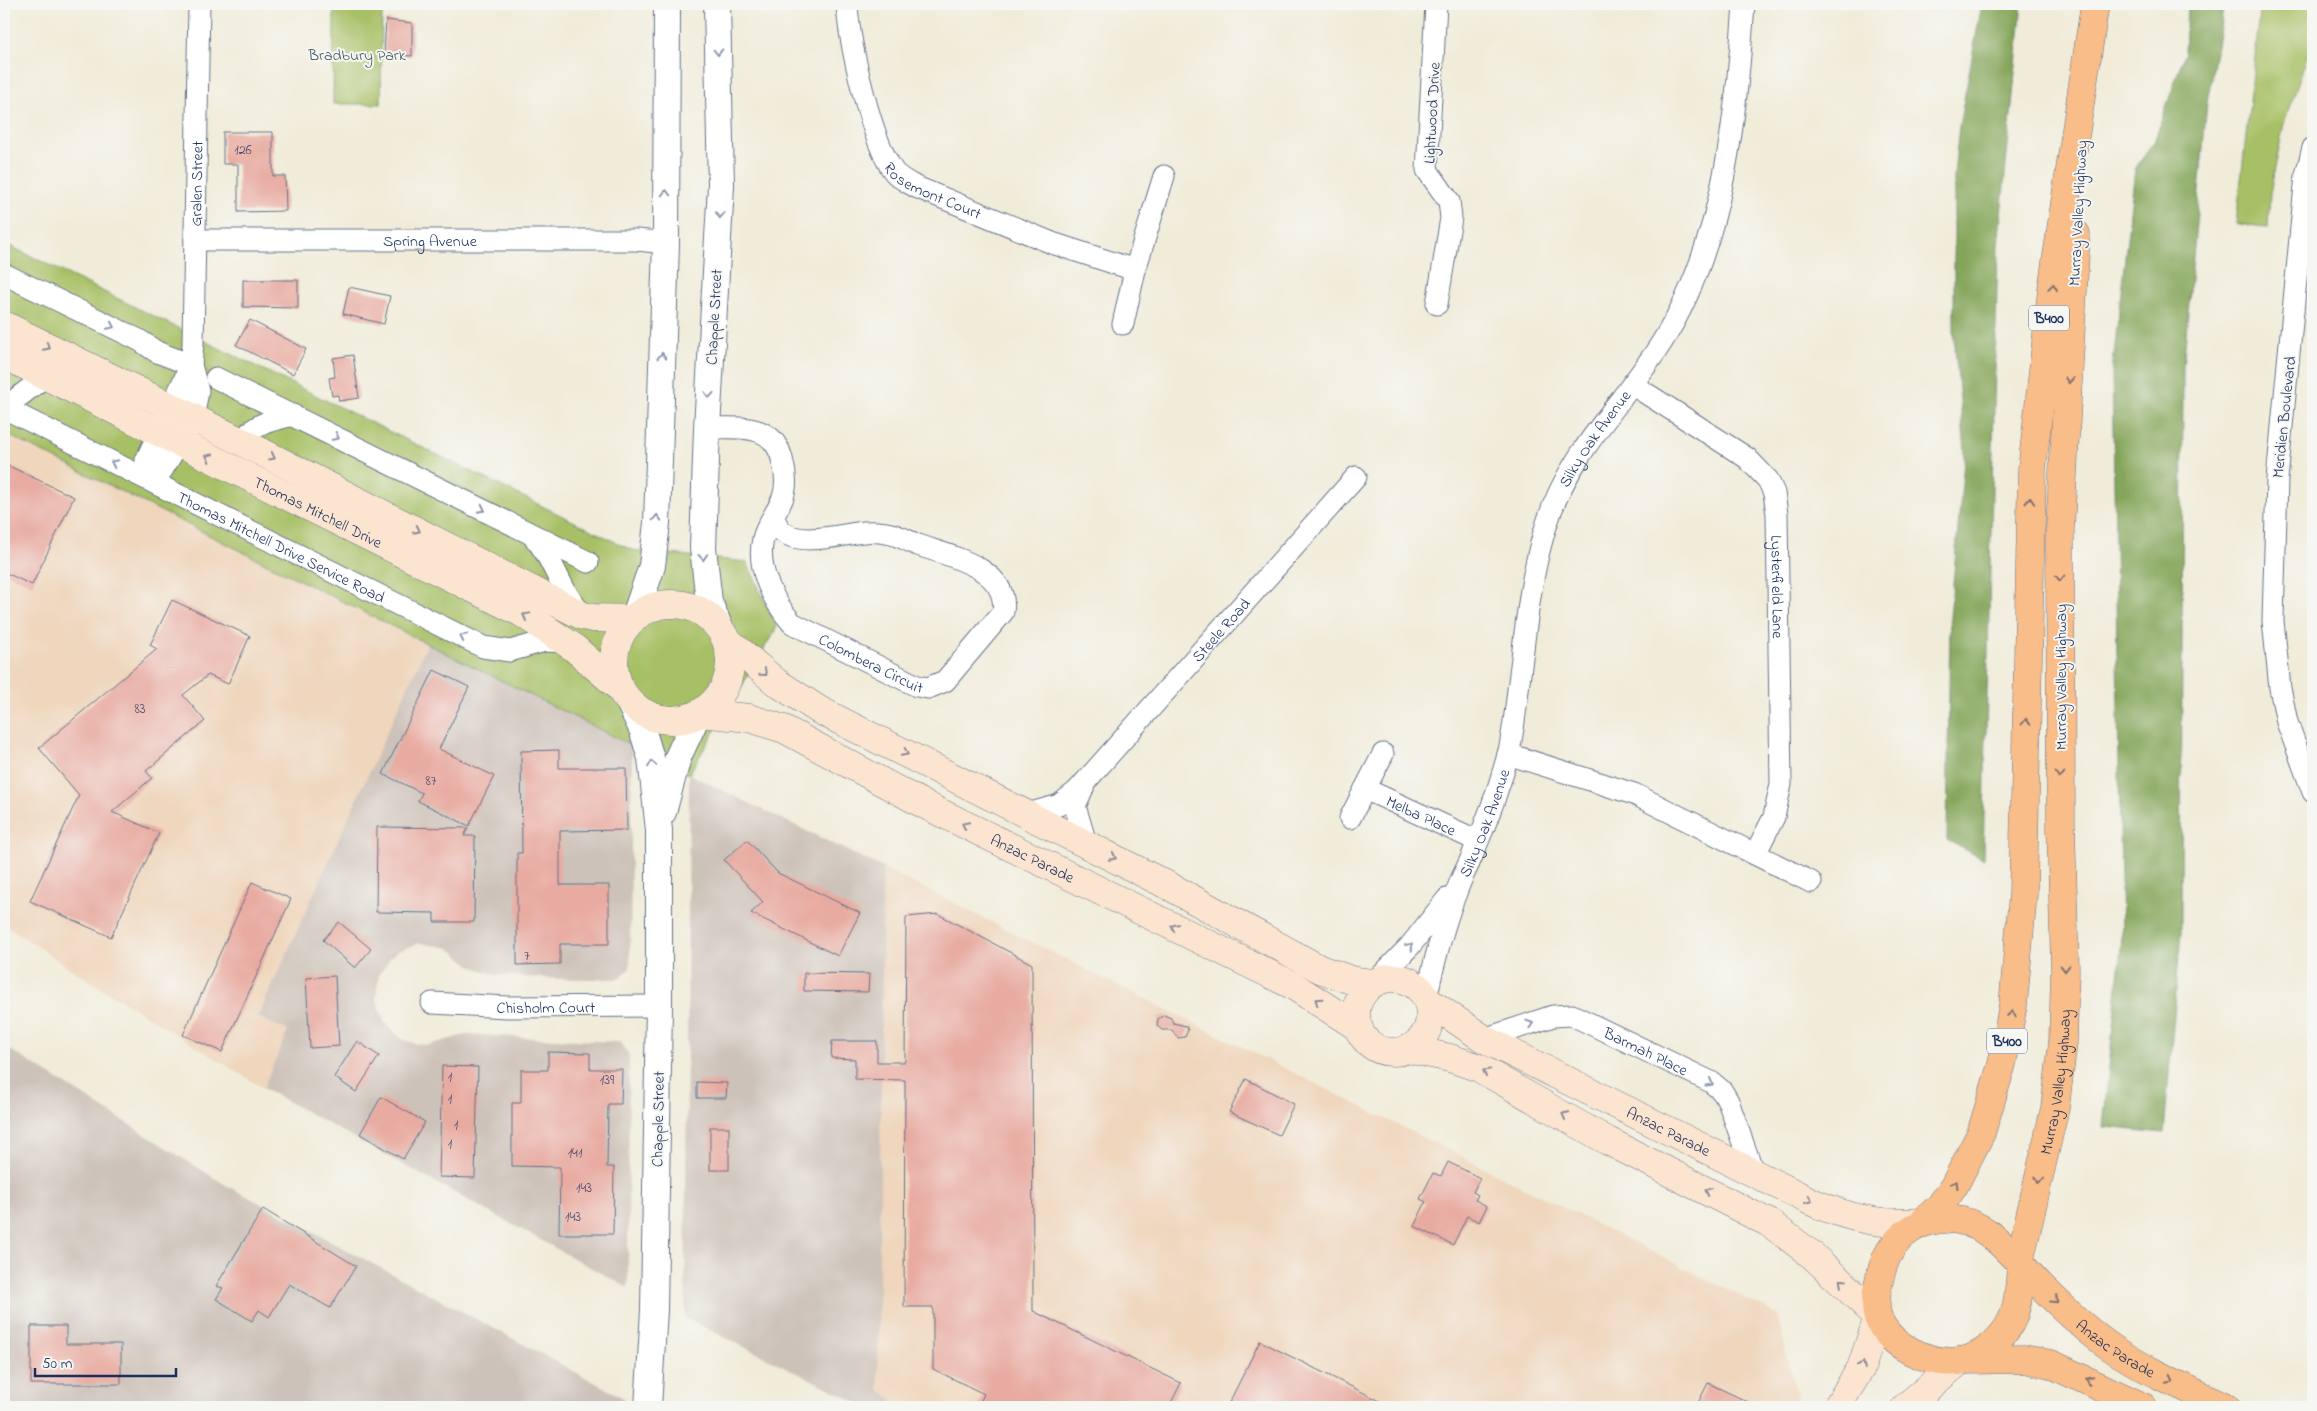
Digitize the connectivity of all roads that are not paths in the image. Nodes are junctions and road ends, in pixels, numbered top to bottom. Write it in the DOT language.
graph roads {
  1 [pos="199,4"];
  2 [pos="667,4"];
  3 [pos="716,4"];
  4 [pos="848,4"];
  5 [pos="1436,4"];
  6 [pos="1744,4"];
  7 [pos="2095,4"];
  8 [pos="2084,88"];
  9 [pos="2313,148"];
  10 [pos="1164,176"];
  11 [pos="195,240"];
  12 [pos="666,243"];
  13 [pos="1135,270"];
  14 [pos="4,274"];
  15 [pos="1437,304"];
  16 [pos="1123,324"];
  17 [pos="4,325"];
  18 [pos="4,355"];
  19 [pos="191,365"];
  20 [pos="95,371"];
  21 [pos="46,376"];
  22 [pos="216,378"];
  23 [pos="1633,385"];
  24 [pos="4,408"];
  25 [pos="293,415"];
  26 [pos="175,425"];
  27 [pos="707,428"];
  28 [pos="242,442"];
  29 [pos="241,473"];
  30 [pos="1356,477"];
  31 [pos="148,479"];
  32 [pos="774,518"];
  33 [pos="529,533"];
  34 [pos="588,562"];
  35 [pos="586,617"];
  36 [pos="633,618"];
  37 [pos="724,634"];
  38 [pos="566,642"];
  39 [pos="624,693"];
  40 [pos="699,714"];
  41 [pos="1382,754"];
  42 [pos="1508,754"];
  43 [pos="1087,782"];
  44 [pos="1365,790"];
  45 [pos="2313,792"];
  46 [pos="1027,814"];
  47 [pos="1350,818"];
  48 [pos="659,830"];
  49 [pos="1478,841"];
  50 [pos="1086,843"];
  51 [pos="1756,854"];
  52 [pos="1811,882"];
  53 [pos="1459,883"];
  54 [pos="1375,982"];
  55 [pos="1427,999"];
  56 [pos="432,1003"];
  57 [pos="659,1006"];
  58 [pos="1359,1028"];
  59 [pos="1484,1040"];
  60 [pos="1408,1049"];
  61 [pos="1754,1174"];
  62 [pos="1923,1222"];
  63 [pos="2020,1264"];
  64 [pos="1878,1317"];
  65 [pos="1963,1361"];
  66 [pos="648,1407"];
  67 [pos="1837,1407"];
  68 [pos="1905,1407"];
  69 [pos="2143,1407"];
  70 [pos="2226,1407"];
  1 -- 11 [label="street, Gralen Street"];
  12 -- 2 [label="street, one-way"];
  3 -- 27 [label="street, Chapple Street, one-way"];
  4 -- 13 [label="street, Rosemont Court"];
  5 -- 15 [label="street, Lightwood Drive"];
  6 -- 23 [label="street, Silky Oak Avenue"];
  7 -- 8 [label="main road, Murray Valley Highway / B400"];
  62 -- 8 [label="main road, Murray Valley Highway / B400, one-way"];
  8 -- 63 [label="main road, Murray Valley Highway / B400, one-way"];
  9 -- 45 [label="street, Meridien Boulevard"];
  10 -- 13 [label="street"];
  11 -- 12 [label="street, Spring Avenue"];
  11 -- 19 [label="street, Gralen Street"];
  36 -- 12 [label="street, one-way"];
  13 -- 16 [label="street"];
  14 -- 19 [label="street, one-way"];
  17 -- 20 [label="main road, Thomas Mitchell Drive, one-way"];
  18 -- 21 [label="main road, Thomas Mitchell Drive"];
  19 -- 26 [label="street, Gralen Street"];
  20 -- 21 [label="main road"];
  20 -- 26 [label="main road, Thomas Mitchell Drive"];
  21 -- 24 [label="street"];
  21 -- 26 [label="main road, Thomas Mitchell Drive"];
  22 -- 25 [label="street"];
  23 -- 42 [label="street, Silky Oak Avenue"];
  23 -- 51 [label="street, Lysterfield Lane"];
  31 -- 24 [label="street, Thomas Mitchell Drive Service Road, one-way"];
  25 -- 28 [label="street"];
  25 -- 33 [label="street, one-way"];
  26 -- 28 [label="main road, Thomas Mitchell Drive"];
  29 -- 26 [label="main road, Thomas Mitchell Drive, one-way"];
  26 -- 31 [label="street, Gralen Street"];
  27 -- 32 [label="street, Colombera Circuit"];
  27 -- 37 [label="street, Chapple Street, one-way"];
  28 -- 29 [label="main road"];
  28 -- 35 [label="main road, Thomas Mitchell Drive, one-way"];
  38 -- 29 [label="main road, Thomas Mitchell Drive, one-way"];
  30 -- 43 [label="street, Steele Road"];
  38 -- 31 [label="street, Thomas Mitchell Drive Service Road, one-way"];
  32 -- 32 [label="street, Colombera Circuit"];
  33 -- 34 [label="street"];
  33 -- 35 [label="street"];
  35 -- 36 [label="main road, Thomas Mitchell Drive"];
  36 -- 37 [label="main road"];
  36 -- 39 [label="main road"];
  37 -- 40 [label="main road"];
  37 -- 46 [label="main road, one-way"];
  38 -- 39 [label="main road, Thomas Mitchell Drive"];
  39 -- 40 [label="main road"];
  48 -- 39 [label="street, Chapple Street, one-way"];
  40 -- 48 [label="street, Chapple Street"];
  58 -- 40 [label="main road, Anzac Parade, one-way"];
  41 -- 44 [label="street"];
  42 -- 49 [label="street, Silky Oak Avenue"];
  42 -- 51 [label="street"];
  43 -- 46 [label="street, Steele Road"];
  43 -- 50 [label="street, Steele Road"];
  44 -- 47 [label="street"];
  44 -- 49 [label="street, Melba Place"];
  46 -- 50 [label="main road"];
  48 -- 57 [label="street, Chapple Street"];
  49 -- 53 [label="street, Silky Oak Avenue"];
  50 -- 54 [label="main road, one-way"];
  51 -- 52 [label="street"];
  54 -- 53 [label="street, Silky Oak Avenue, one-way"];
  53 -- 55 [label="street, Silky Oak Avenue"];
  54 -- 55 [label="main road"];
  54 -- 58 [label="main road"];
  55 -- 59 [label="main road, Anzac Parade"];
  55 -- 60 [label="main road"];
  56 -- 57 [label="street, Chisholm Court"];
  57 -- 66 [label="street, Chapple Street"];
  58 -- 60 [label="main road"];
  59 -- 61 [label="main road, Anzac Parade"];
  59 -- 61 [label="street, Barmah Place, one-way"];
  64 -- 60 [label="main road, one-way"];
  61 -- 62 [label="main road, Anzac Parade, one-way"];
  62 -- 63 [label="main road"];
  62 -- 64 [label="main road, B400"];
  63 -- 65 [label="main road, B400"];
  63 -- 70 [label="main road, Anzac Parade, one-way"];
  64 -- 65 [label="main road"];
  67 -- 64 [label="main road, one-way"];
  65 -- 68 [label="main road"];
  69 -- 65 [label="main road, one-way"];
}
